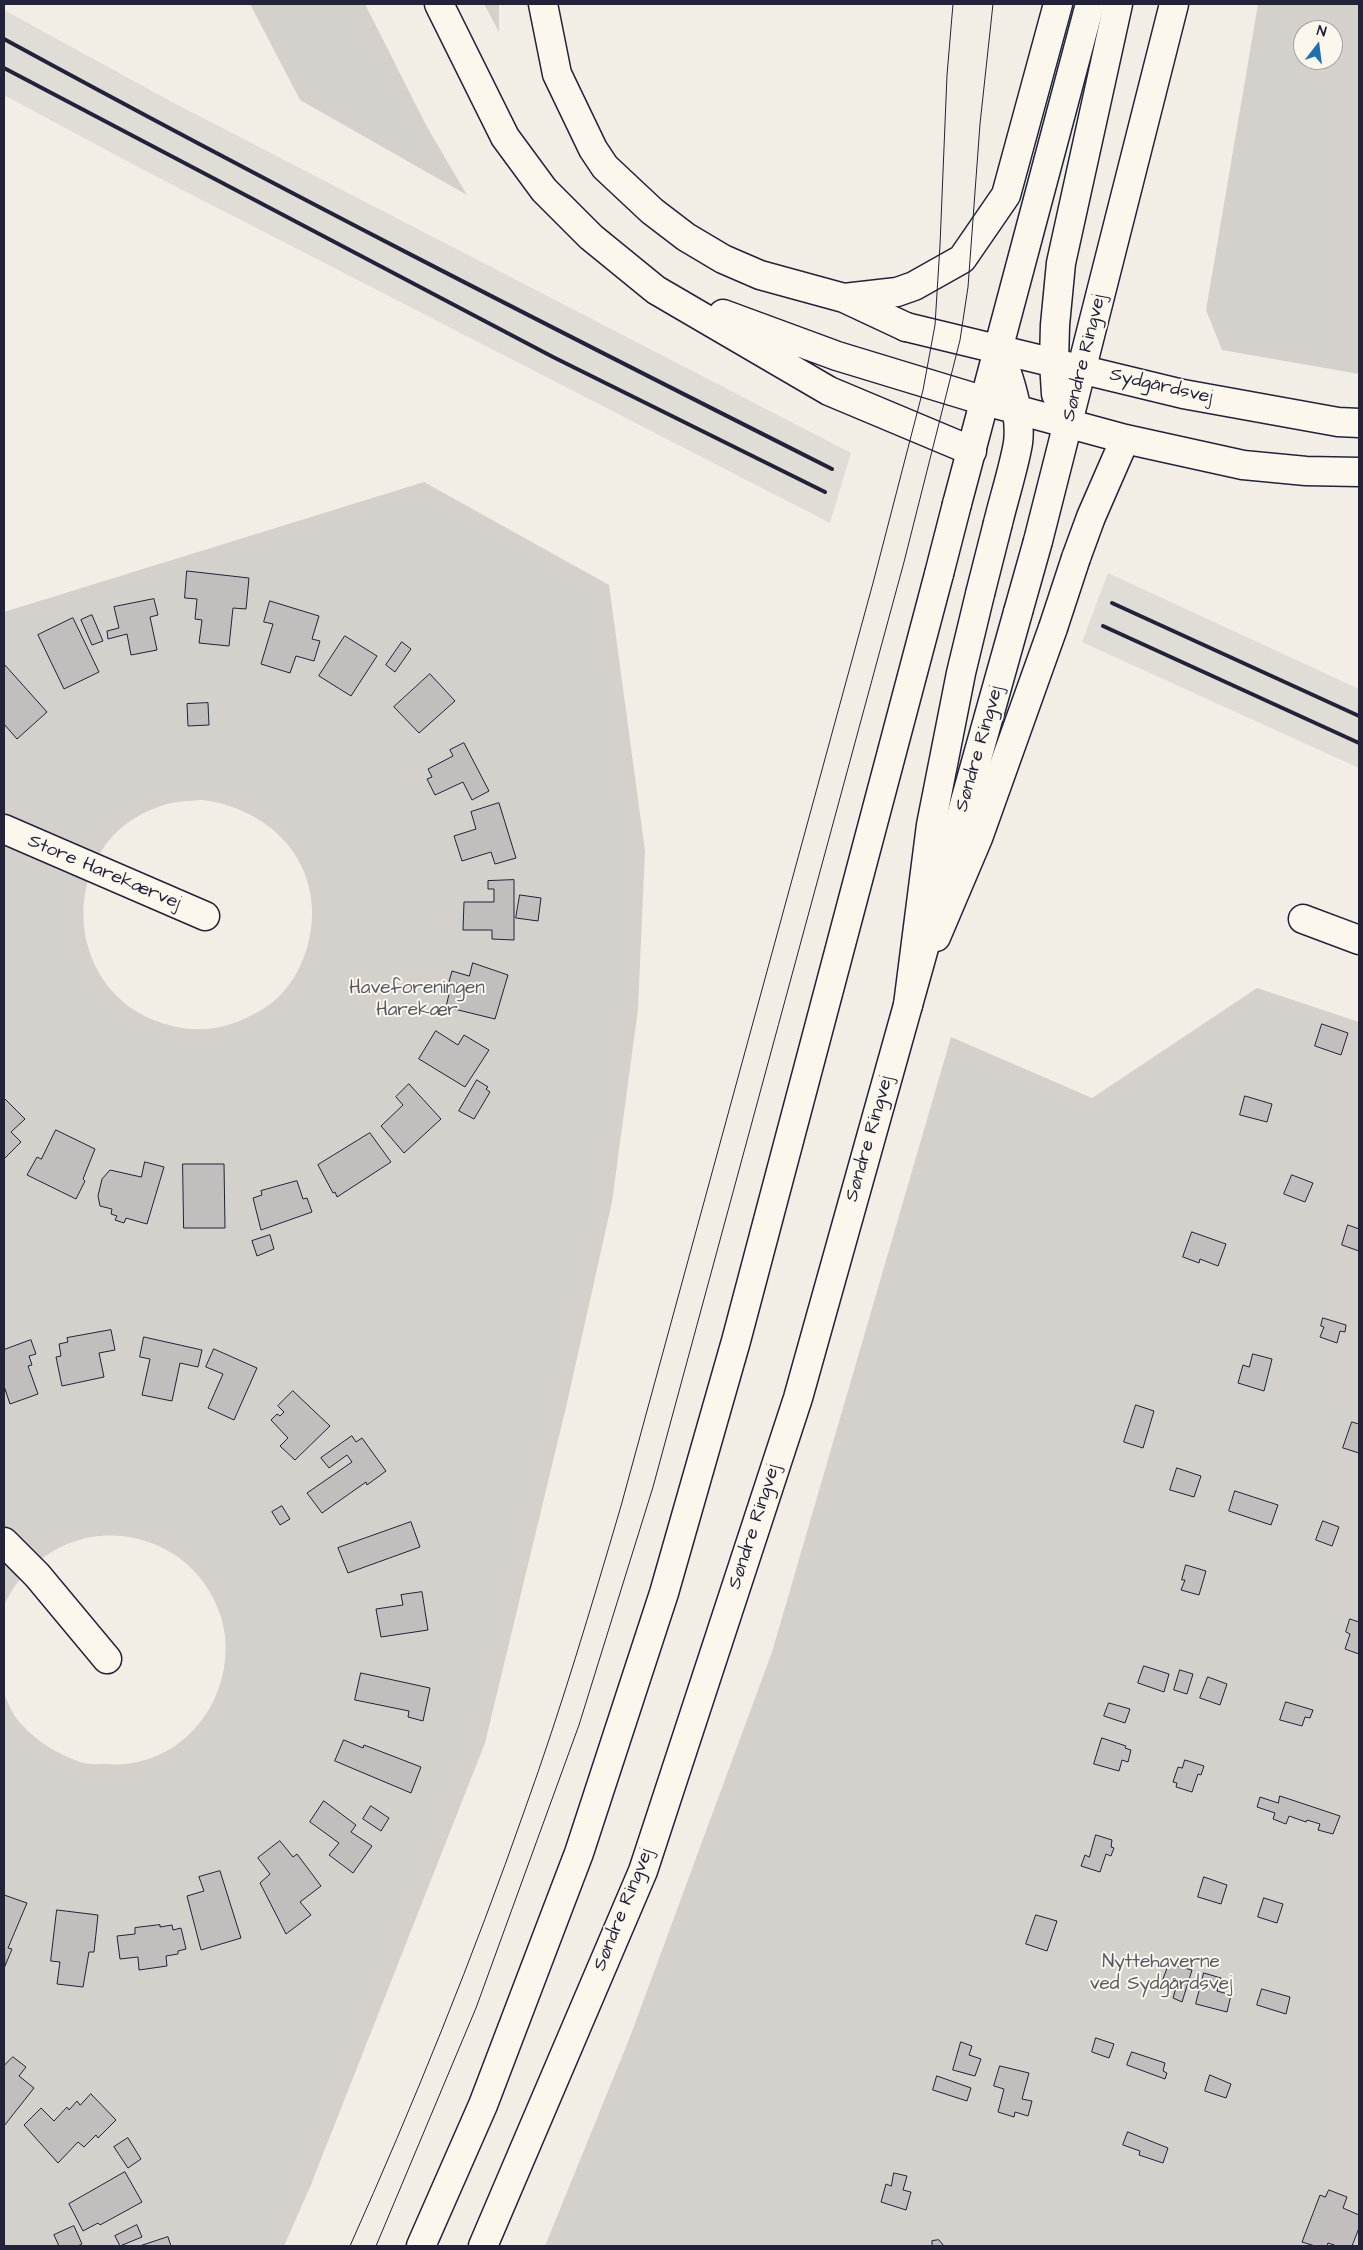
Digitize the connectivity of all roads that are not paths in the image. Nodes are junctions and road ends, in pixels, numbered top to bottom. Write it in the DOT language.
graph roads {
  1 [pos="438,4"];
  2 [pos="543,4"];
  3 [pos="1058,4"];
  4 [pos="1090,4"];
  5 [pos="1118,4"];
  6 [pos="1174,4"];
  7 [pos="656,290"];
  8 [pos="844,298"];
  9 [pos="998,348"];
  10 [pos="1054,362"];
  11 [pos="1082,369"];
  12 [pos="985,401"];
  13 [pos="1016,411"];
  14 [pos="1359,423"];
  15 [pos="1069,424"];
  16 [pos="1125,439"];
  17 [pos="972,451"];
  18 [pos="1359,472"];
  19 [pos="4,829"];
  20 [pos="205,916"];
  21 [pos="1303,919"];
  22 [pos="1359,940"];
  23 [pos="908,1005"];
  24 [pos="4,1542"];
  25 [pos="107,1659"];
  26 [pos="421,2246"];
  27 [pos="483,2246"];
  1 -- 7 [label="main road"];
  2 -- 8 [label="main road"];
  3 -- 8 [label="main road"];
  4 -- 9 [label="main road"];
  5 -- 10 [label="main road"];
  6 -- 11 [label="main road, Søndre Ringvej"];
  7 -- 12 [label="main road"];
  7 -- 17 [label="main road"];
  8 -- 9 [label="main road, Sydgårdsvej"];
  9 -- 10 [label="main road, Sydgårdsvej"];
  9 -- 12 [label="main road"];
  9 -- 13 [label="main road"];
  10 -- 11 [label="main road, Sydgårdsvej"];
  10 -- 15 [label="main road"];
  11 -- 14 [label="main road, Sydgårdsvej"];
  11 -- 15 [label="main road, Søndre Ringvej"];
  12 -- 13 [label="main road"];
  12 -- 17 [label="main road"];
  13 -- 15 [label="main road"];
  13 -- 23 [label="main road, bridge"];
  15 -- 16 [label="main road"];
  15 -- 23 [label="main road, Søndre Ringvej, bridge"];
  16 -- 18 [label="main road"];
  16 -- 23 [label="main road, bridge"];
  17 -- 26 [label="main road, bridge"];
  19 -- 20 [label="main road, Store Harekærvej"];
  21 -- 22 [label="main road"];
  23 -- 27 [label="main road, Søndre Ringvej"];
  24 -- 25 [label="main road"];
}
